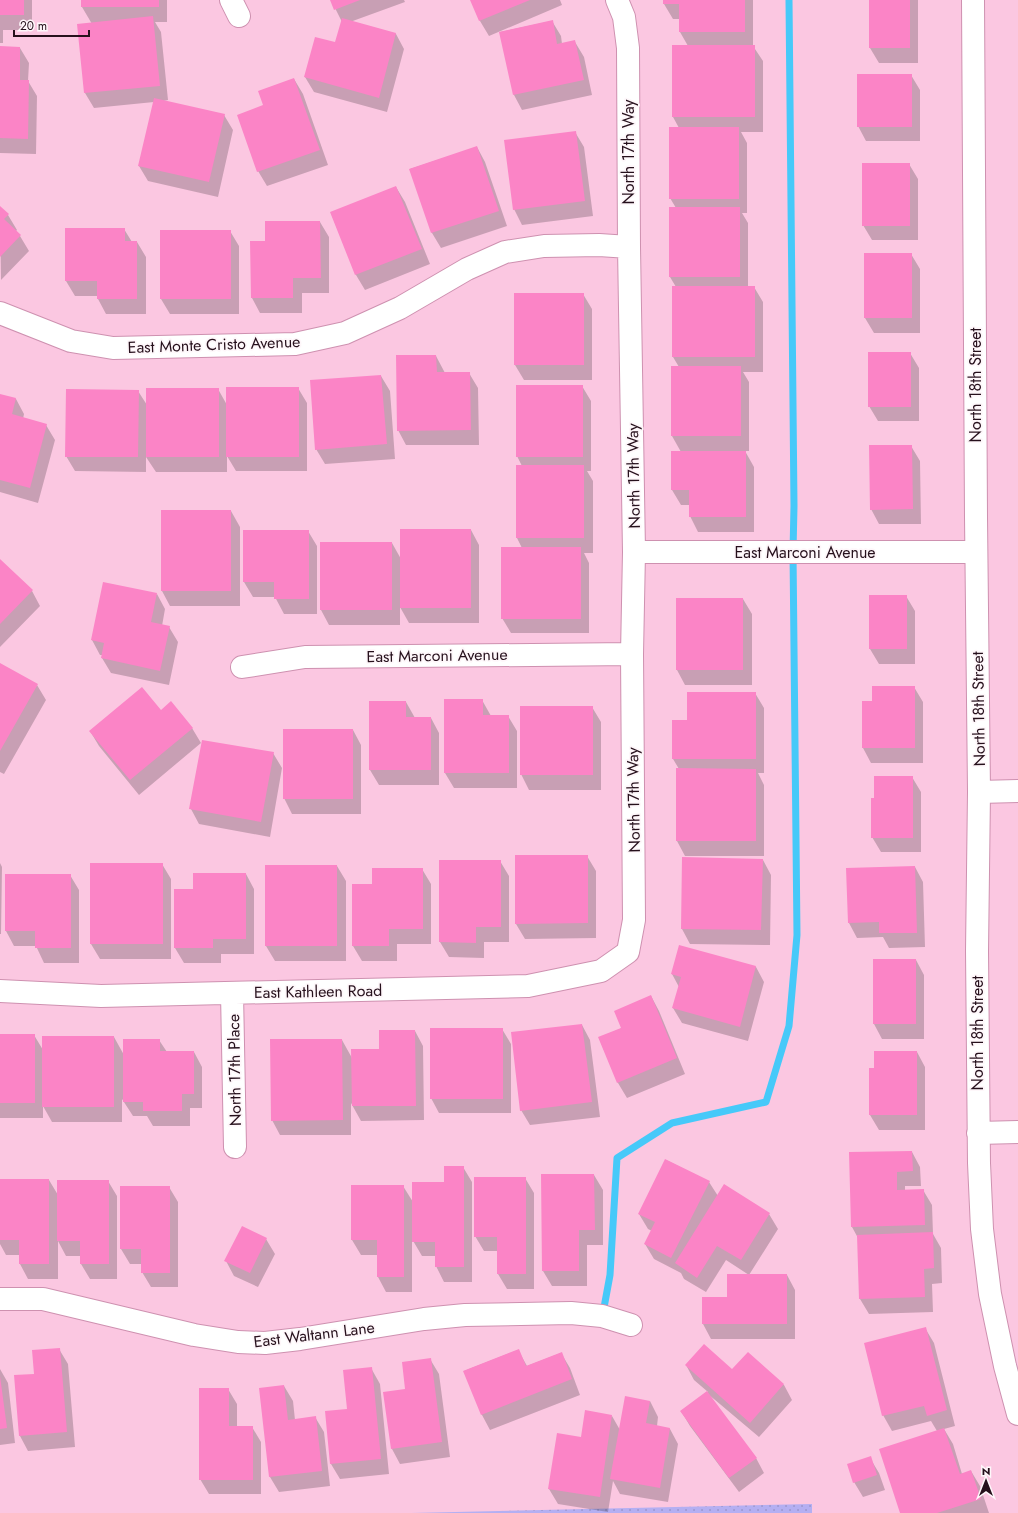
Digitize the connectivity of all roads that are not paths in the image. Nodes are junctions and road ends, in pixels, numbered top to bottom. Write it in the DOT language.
graph roads {
  1 [pos="617,0"];
  2 [pos="974,0"];
  3 [pos="629,247"];
  4 [pos="0,313"];
  5 [pos="634,552"];
  6 [pos="976,552"];
  7 [pos="632,654"];
  8 [pos="242,668"];
  9 [pos="1018,791"];
  10 [pos="979,792"];
  11 [pos="628,952"];
  12 [pos="0,991"];
  13 [pos="232,993"];
  14 [pos="1018,1132"];
  15 [pos="978,1133"];
  16 [pos="235,1147"];
  17 [pos="0,1299"];
  18 [pos="630,1325"];
  19 [pos="1018,1414"];
  1 -- 3 [label="street, North 17th Way"];
  2 -- 6 [label="street, North 18th Street"];
  3 -- 4 [label="street, East Monte Cristo Avenue"];
  3 -- 5 [label="street, North 17th Way"];
  5 -- 6 [label="street, East Marconi Avenue"];
  5 -- 7 [label="street, North 17th Way"];
  6 -- 10 [label="street, North 18th Street"];
  7 -- 8 [label="street, East Marconi Avenue"];
  7 -- 11 [label="street, North 17th Way"];
  9 -- 10 [label="street"];
  10 -- 15 [label="street, North 18th Street"];
  11 -- 13 [label="street, East Kathleen Road"];
  12 -- 13 [label="street, East Kathleen Road"];
  13 -- 16 [label="street, North 17th Place"];
  14 -- 15 [label="street"];
  15 -- 19 [label="street, North 18th Street"];
  17 -- 18 [label="street, East Waltann Lane"];
}
